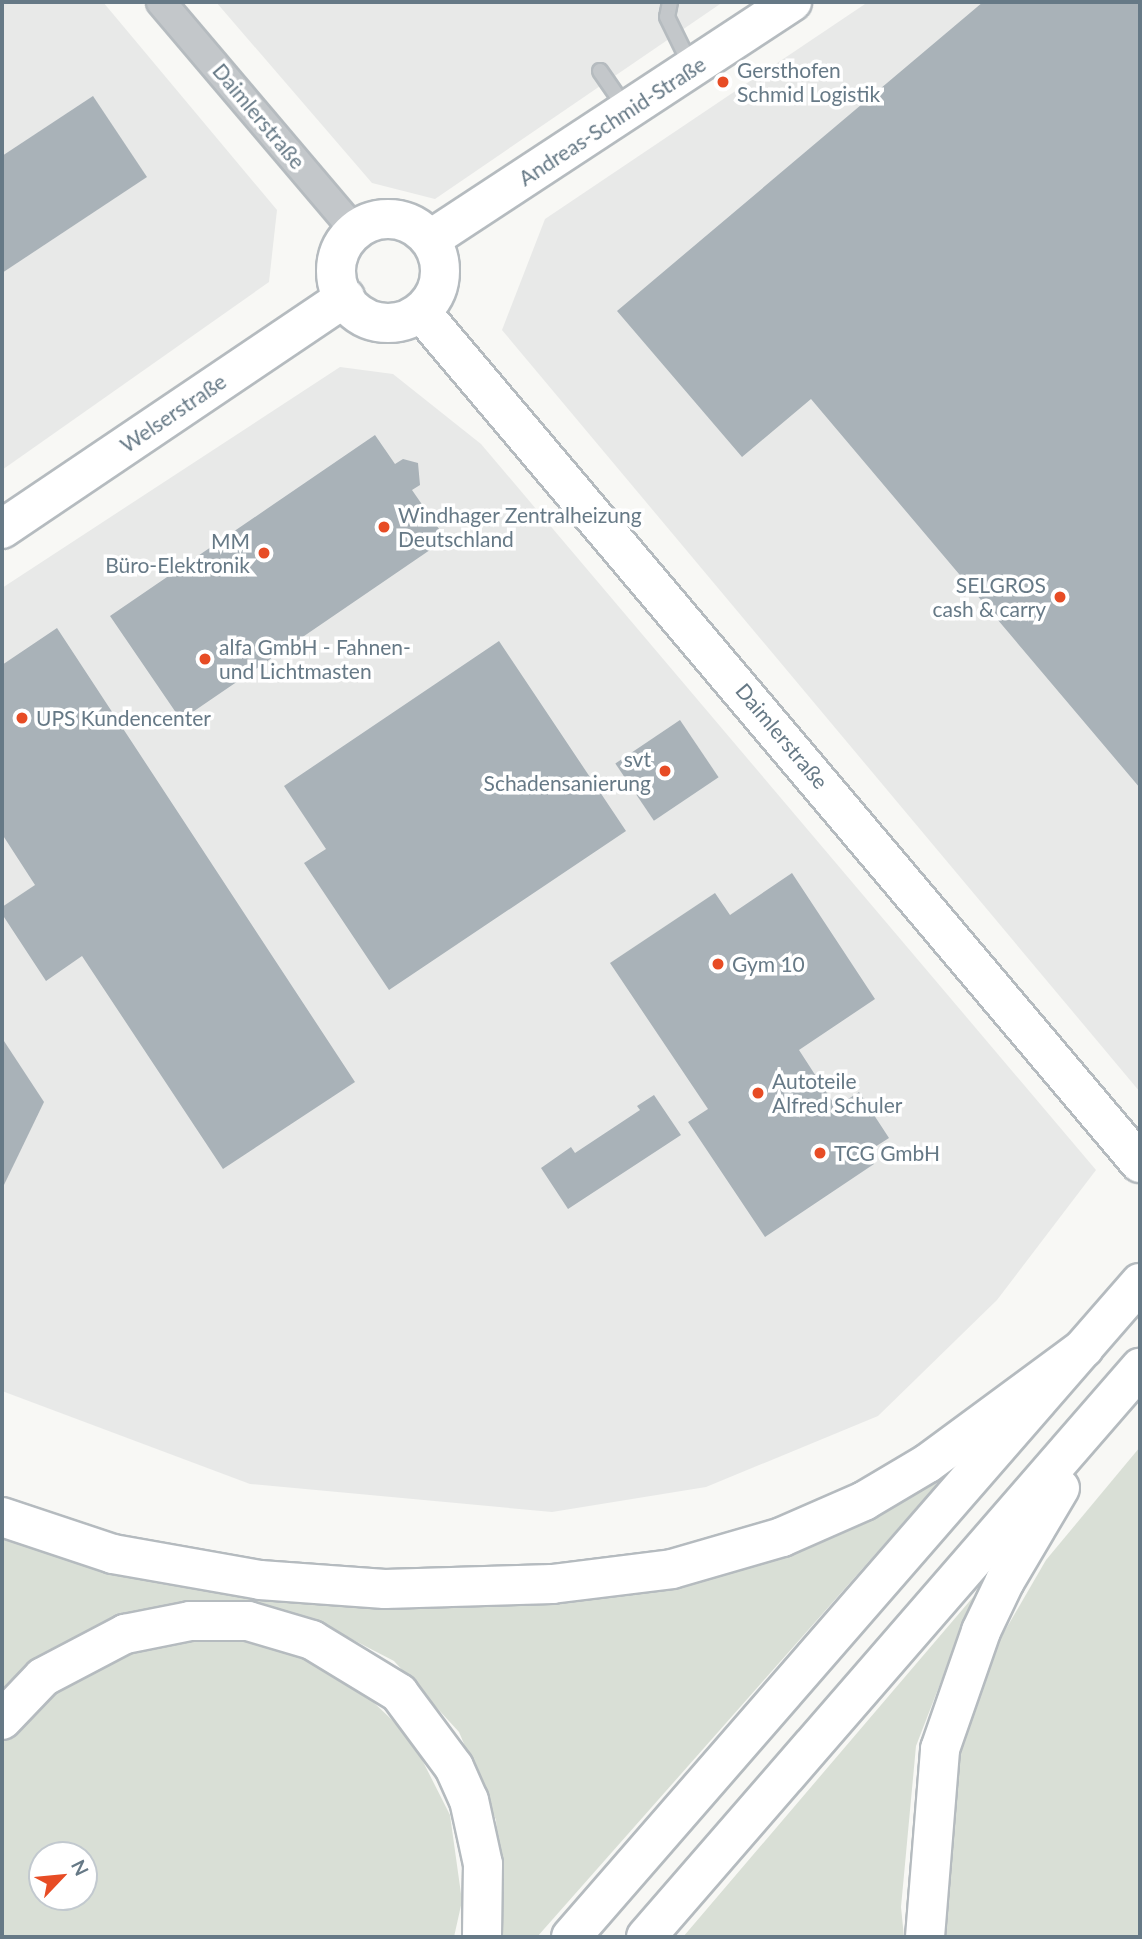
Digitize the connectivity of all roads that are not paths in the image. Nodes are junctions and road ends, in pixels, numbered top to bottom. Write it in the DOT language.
graph roads {
  1 [pos="162,2"];
  2 [pos="670,2"];
  3 [pos="776,6"];
  4 [pos="692,68"];
  5 [pos="600,71"];
  6 [pos="628,111"];
  7 [pos="355,231"];
  8 [pos="430,239"];
  9 [pos="345,298"];
  10 [pos="421,312"];
  11 [pos="2,529"];
  12 [pos="1131,1152"];
  13 [pos="1140,1283"];
  14 [pos="1084,1348"];
  15 [pos="1140,1368"];
  16 [pos="1115,1398"];
  17 [pos="2,1517"];
  18 [pos="2,1720"];
  19 [pos="482,1937"];
  20 [pos="571,1937"];
  21 [pos="646,1937"];
  22 [pos="925,1937"];
  1 -- 7 [label="street, Daimlerstraße"];
  2 -- 4 [label="lane"];
  3 -- 4 [label="main road, Andreas-Schmid-Straße"];
  4 -- 6 [label="main road, Andreas-Schmid-Straße"];
  5 -- 6 [label="lane"];
  6 -- 8 [label="main road, Andreas-Schmid-Straße"];
  7 -- 8 [label="main road"];
  7 -- 9 [label="main road"];
  8 -- 10 [label="main road"];
  9 -- 10 [label="main road"];
  9 -- 11 [label="main road, Welserstraße"];
  10 -- 12 [label="main road, Daimlerstraße"];
  13 -- 14 [label="main road"];
  14 -- 17 [label="main road"];
  14 -- 20 [label="main road"];
  15 -- 16 [label="main road"];
  16 -- 21 [label="main road"];
  16 -- 22 [label="main road"];
  18 -- 19 [label="main road"];
}
